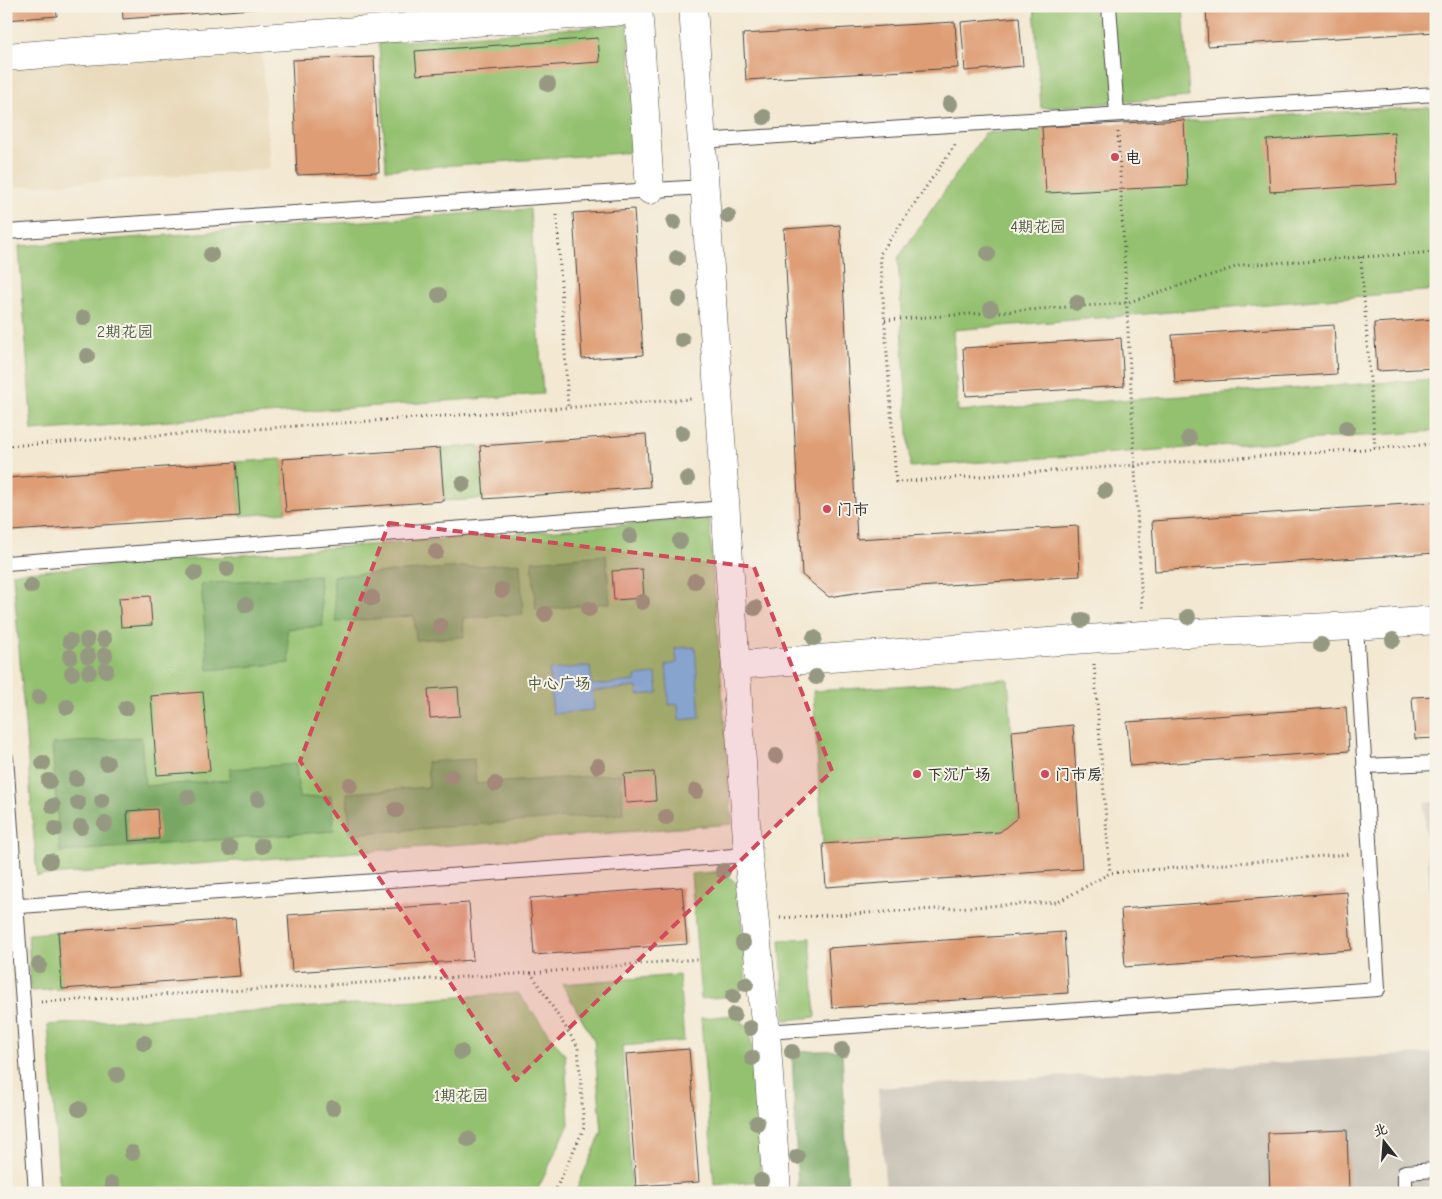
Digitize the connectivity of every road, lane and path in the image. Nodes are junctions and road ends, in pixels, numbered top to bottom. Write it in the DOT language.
graph roads {
  1 [pos="1109,6"];
  2 [pos="638,8"];
  3 [pos="693,13"];
  4 [pos="6,57"];
  5 [pos="1436,94"];
  6 [pos="1117,114"];
  7 [pos="970,124"];
  8 [pos="701,141"];
  9 [pos="704,187"];
  10 [pos="650,190"];
  11 [pos="555,196"];
  12 [pos="6,232"];
  13 [pos="1436,252"];
  14 [pos="1361,257"];
  15 [pos="1126,303"];
  16 [pos="885,320"];
  17 [pos="718,397"];
  18 [pos="568,406"];
  19 [pos="1436,444"];
  20 [pos="6,446"];
  21 [pos="1375,448"];
  22 [pos="1134,465"];
  23 [pos="726,508"];
  24 [pos="6,563"];
  25 [pos="1436,620"];
  26 [pos="1356,626"];
  27 [pos="1143,635"];
  28 [pos="1092,639"];
  29 [pos="736,665"];
  30 [pos="6,756"];
  31 [pos="1436,763"];
  32 [pos="1364,766"];
  33 [pos="1369,853"];
  34 [pos="748,855"];
  35 [pos="1110,873"];
  36 [pos="11,907"];
  37 [pos="755,920"];
  38 [pos="698,960"];
  39 [pos="531,973"];
  40 [pos="23,1003"];
  41 [pos="766,1032"];
  42 [pos="1436,1170"];
  43 [pos="36,1193"];
  44 [pos="554,1193"];
  45 [pos="777,1193"];
  46 [pos="1405,1193"];
  1 -- 6 [label="lane"];
  2 -- 4 [label="street"];
  2 -- 10 [label="street"];
  3 -- 8 [label="street"];
  5 -- 6 [label="lane"];
  6 -- 7 [label="lane"];
  6 -- 15 [label="path"];
  7 -- 8 [label="lane"];
  7 -- 16 [label="path"];
  8 -- 9 [label="street"];
  9 -- 10 [label="lane"];
  9 -- 17 [label="street"];
  10 -- 11 [label="lane"];
  11 -- 12 [label="lane"];
  11 -- 18 [label="path"];
  13 -- 14 [label="path"];
  14 -- 15 [label="path"];
  14 -- 21 [label="path"];
  15 -- 16 [label="path"];
  15 -- 22 [label="path"];
  16 -- 22 [label="path"];
  17 -- 18 [label="path"];
  17 -- 23 [label="street"];
  18 -- 20 [label="path"];
  19 -- 21 [label="path"];
  21 -- 22 [label="path"];
  22 -- 27 [label="path"];
  23 -- 24 [label="lane"];
  23 -- 29 [label="street"];
  25 -- 26 [label="street"];
  26 -- 27 [label="street"];
  26 -- 32 [label="lane"];
  27 -- 28 [label="street"];
  28 -- 29 [label="street"];
  28 -- 35 [label="path"];
  29 -- 34 [label="street"];
  30 -- 36 [label="lane"];
  31 -- 32 [label="lane"];
  32 -- 33 [label="lane"];
  33 -- 35 [label="path"];
  33 -- 41 [label="lane"];
  34 -- 36 [label="lane"];
  34 -- 37 [label="street"];
  35 -- 37 [label="path"];
  36 -- 40 [label="lane"];
  37 -- 41 [label="street"];
  38 -- 39 [label="path"];
  39 -- 40 [label="path"];
  39 -- 44 [label="path"];
  40 -- 43 [label="lane"];
  41 -- 45 [label="street"];
  42 -- 46 [label="lane"];
}
